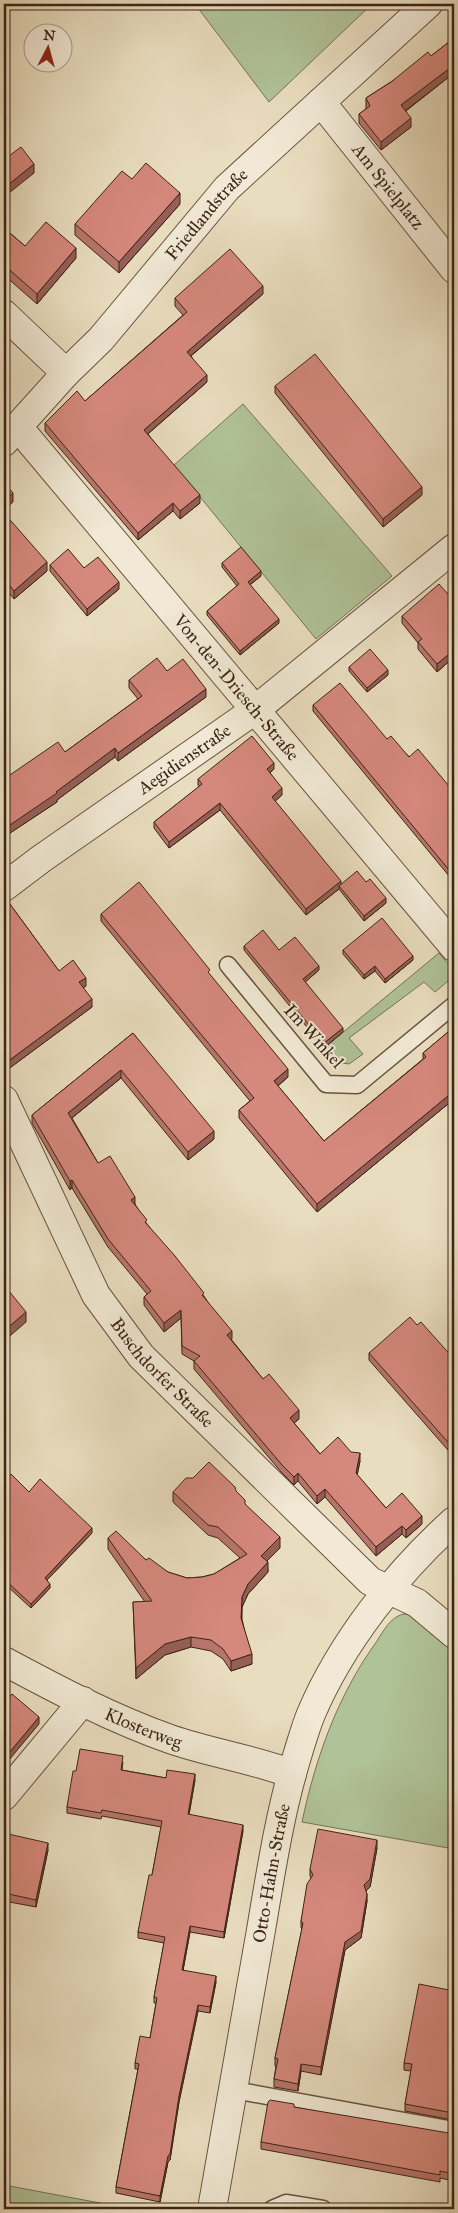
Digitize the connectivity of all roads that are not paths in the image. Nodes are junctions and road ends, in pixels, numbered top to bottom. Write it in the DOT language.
graph roads {
  1 [pos="428,4"];
  2 [pos="321,102"];
  3 [pos="454,269"];
  4 [pos="4,314"];
  5 [pos="66,373"];
  6 [pos="11,435"];
  7 [pos="454,548"];
  8 [pos="255,710"];
  9 [pos="4,887"];
  10 [pos="454,947"];
  11 [pos="228,965"];
  12 [pos="454,1005"];
  13 [pos="4,1100"];
  14 [pos="454,1521"];
  15 [pos="454,1546"];
  16 [pos="409,1567"];
  17 [pos="390,1589"];
  18 [pos="454,1634"];
  19 [pos="4,1661"];
  20 [pos="83,1701"];
  21 [pos="292,1774"];
  22 [pos="4,1796"];
  23 [pos="234,2090"];
  24 [pos="454,2130"];
  25 [pos="212,2209"];
  26 [pos="272,2209"];
  27 [pos="323,2209"];
  1 -- 2 [label="street, Friedlandstraße"];
  2 -- 3 [label="street, Am Spielplatz"];
  2 -- 5 [label="street, Friedlandstraße"];
  4 -- 5 [label="street"];
  5 -- 6 [label="street, Friedlandstraße"];
  6 -- 8 [label="street, Von-den-Driesch-Straße"];
  7 -- 8 [label="street, Aegidienstraße"];
  8 -- 9 [label="street, Aegidienstraße"];
  8 -- 10 [label="street, Von-den-Driesch-Straße"];
  11 -- 12 [label="lane, Im Winkel"];
  13 -- 17 [label="street, Buschdorfer Straße"];
  14 -- 16 [label="street, Otto-Hahn-Straße"];
  15 -- 16 [label="street, Otto-Hahn-Straße"];
  16 -- 17 [label="street, Otto-Hahn-Straße"];
  17 -- 18 [label="street, Buschdorfer Straße"];
  17 -- 21 [label="street, Otto-Hahn-Straße"];
  19 -- 20 [label="street, Klosterweg"];
  20 -- 21 [label="street, Klosterweg"];
  20 -- 22 [label="street"];
  21 -- 23 [label="street, Otto-Hahn-Straße"];
  23 -- 24 [label="lane"];
  23 -- 25 [label="street, Otto-Hahn-Straße"];
  26 -- 27 [label="lane"];
}
